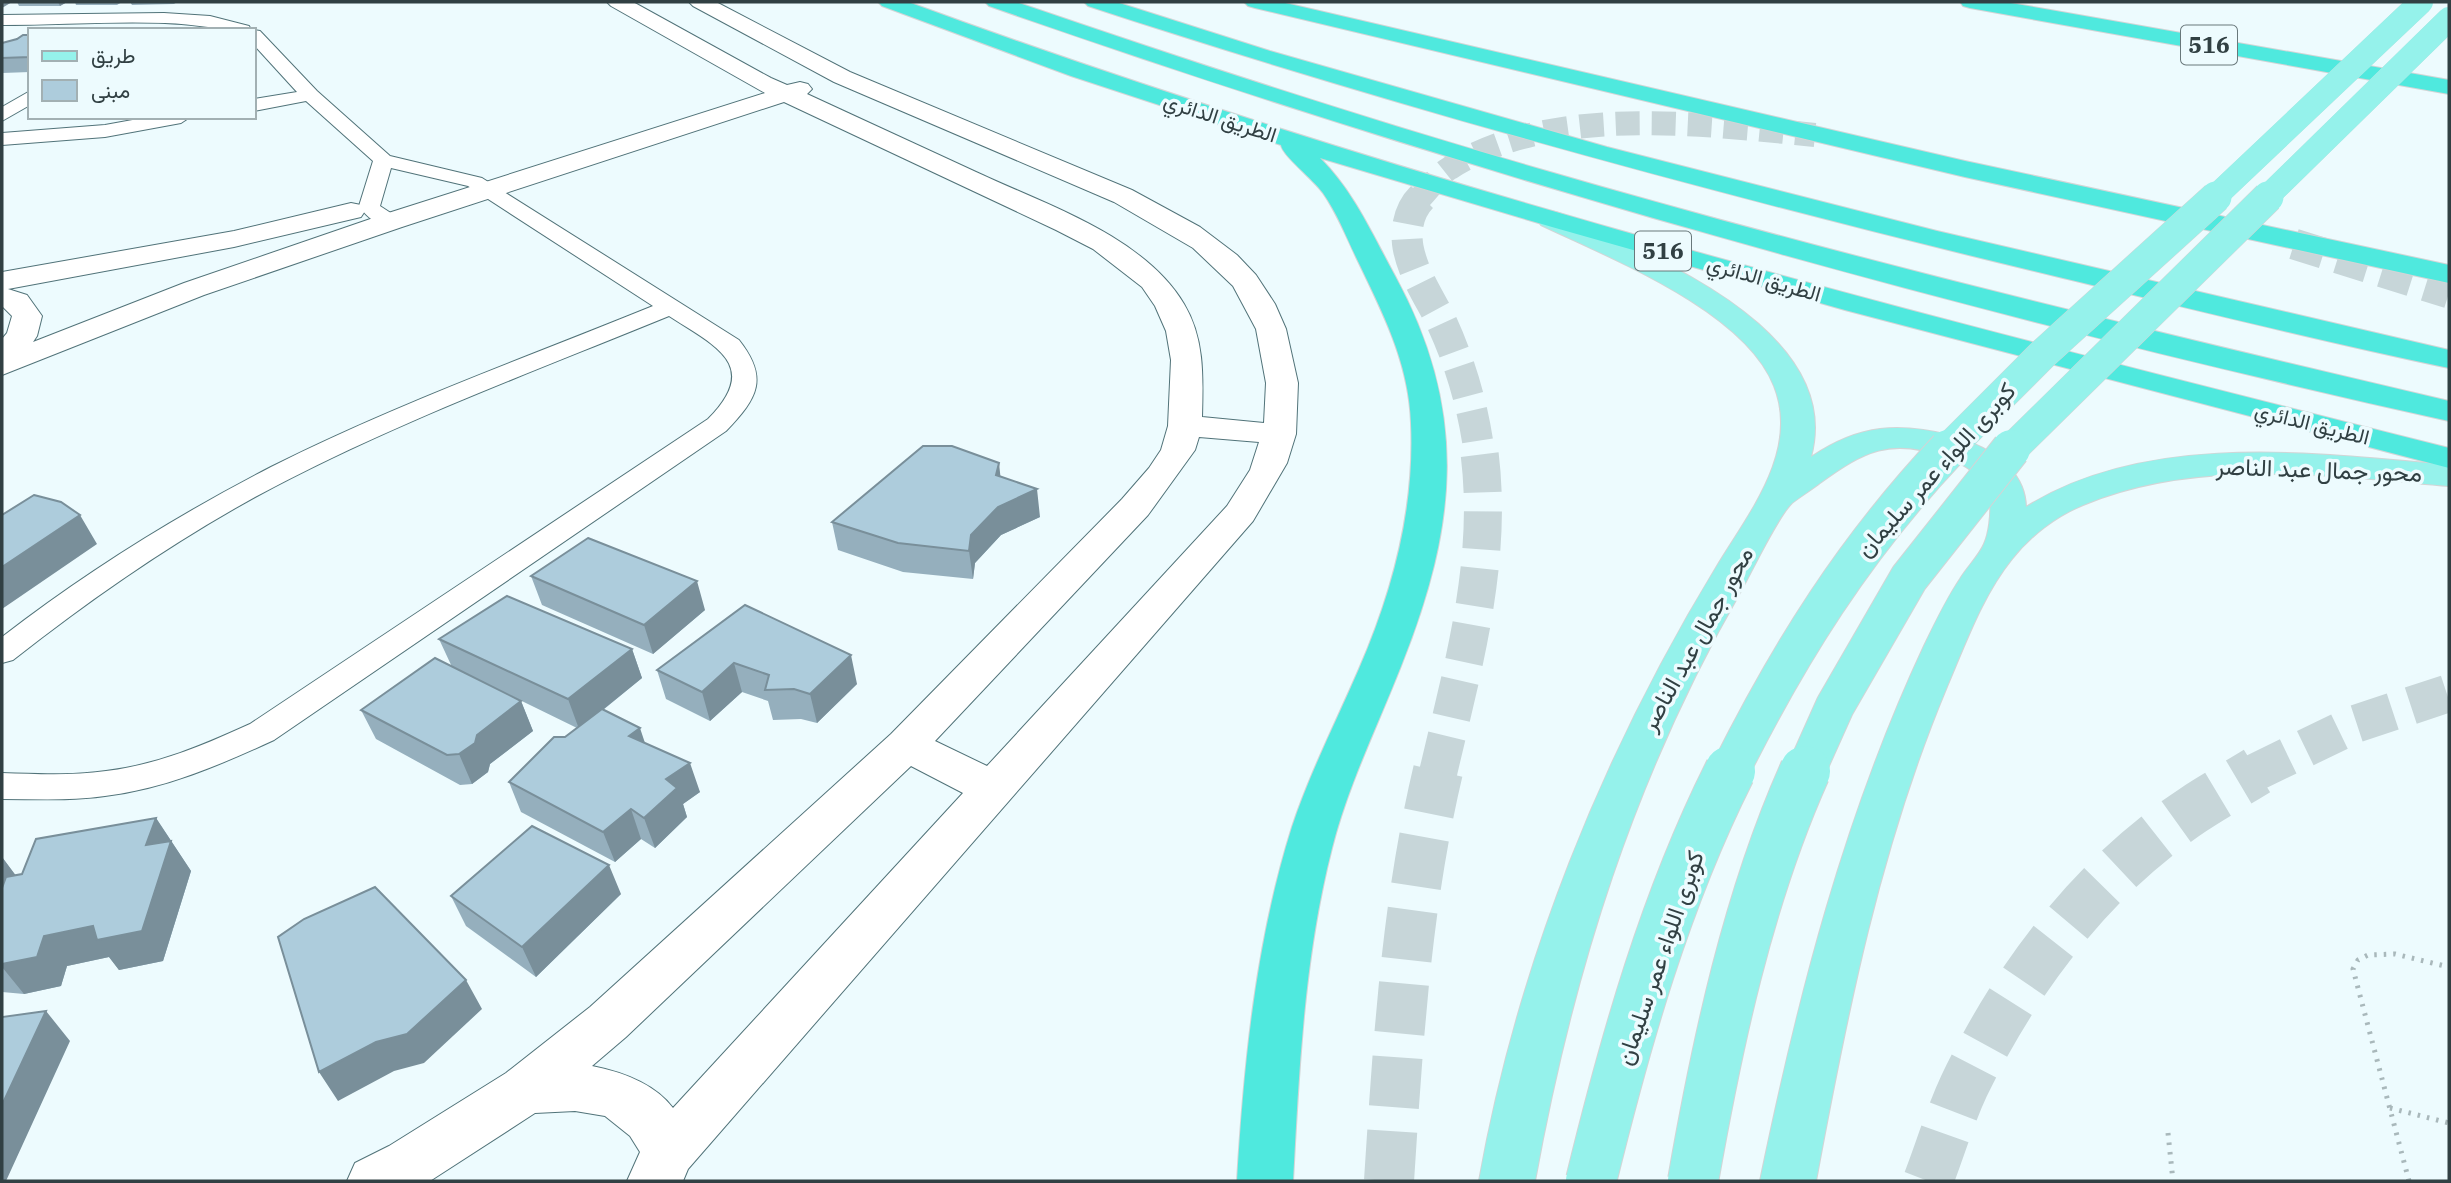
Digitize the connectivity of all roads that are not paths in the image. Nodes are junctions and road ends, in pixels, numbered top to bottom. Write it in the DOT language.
graph roads {
  1 [pos="618,2"];
  2 [pos="700,2"];
  3 [pos="889,2"];
  4 [pos="996,2"];
  5 [pos="1095,2"];
  6 [pos="1255,2"];
  7 [pos="1970,2"];
  8 [pos="2421,2"];
  9 [pos="142,18"];
  10 [pos="2449,19"];
  11 [pos="2,20"];
  12 [pos="128,28"];
  13 [pos="236,28"];
  14 [pos="256,37"];
  15 [pos="830,71"];
  16 [pos="2449,87"];
  17 [pos="775,88"];
  18 [pos="310,95"];
  19 [pos="28,97"];
  20 [pos="256,105"];
  21 [pos="2,115"];
  22 [pos="170,119"];
  23 [pos="1272,135"];
  24 [pos="2,139"];
  25 [pos="383,160"];
  26 [pos="476,185"];
  27 [pos="369,206"];
  28 [pos="1551,219"];
  29 [pos="392,221"];
  30 [pos="2449,274"];
  31 [pos="2,281"];
  32 [pos="2,296"];
  33 [pos="669,308"];
  34 [pos="2,357"];
  35 [pos="2449,359"];
  36 [pos="2,366"];
  37 [pos="2449,411"];
  38 [pos="1185,426"];
  39 [pos="1279,434"];
  40 [pos="2449,458"];
  41 [pos="2449,474"];
  42 [pos="1775,499"];
  43 [pos="2001,547"];
  44 [pos="2,653"];
  45 [pos="906,745"];
  46 [pos="2,786"];
  47 [pos="992,788"];
  48 [pos="526,1090"];
  49 [pos="662,1167"];
  50 [pos="375,1181"];
  51 [pos="1265,1181"];
  52 [pos="1507,1181"];
  53 [pos="1591,1181"];
  54 [pos="1693,1181"];
  55 [pos="1788,1181"];
  1 -- 17 [label="street"];
  2 -- 15 [label="street"];
  3 -- 23 [label="highway, الطريق الدائري / 516"];
  4 -- 37 [label="highway, الطريق الدائري / 516"];
  5 -- 35 [label="highway"];
  6 -- 30 [label="highway"];
  7 -- 16 [label="highway, 516"];
  8 -- 53 [label="main road, كوبرى اللواء عمر سليمان, bridge"];
  9 -- 11 [label="street"];
  9 -- 12 [label="street"];
  9 -- 13 [label="street"];
  10 -- 54 [label="main road, كوبرى اللواء عمر سليمان, bridge"];
  14 -- 18 [label="street"];
  15 -- 17 [label="street"];
  15 -- 39 [label="street"];
  17 -- 26 [label="street"];
  17 -- 38 [label="street"];
  18 -- 20 [label="street"];
  18 -- 25 [label="street"];
  19 -- 21 [label="street"];
  22 -- 24 [label="street"];
  23 -- 28 [label="highway, الطريق الدائري / 516"];
  23 -- 51 [label="highway"];
  25 -- 26 [label="street"];
  25 -- 27 [label="street"];
  26 -- 27 [label="street"];
  26 -- 29 [label="street"];
  26 -- 33 [label="street"];
  27 -- 29 [label="street"];
  27 -- 31 [label="street"];
  28 -- 40 [label="highway, الطريق الدائري / 516"];
  28 -- 42 [label="main road, محور جمال عبد الناصر"];
  29 -- 36 [label="street"];
  32 -- 34 [label="street"];
  33 -- 44 [label="street"];
  33 -- 46 [label="street"];
  38 -- 39 [label="street"];
  38 -- 45 [label="street"];
  39 -- 47 [label="street"];
  41 -- 43 [label="main road, محور جمال عبد الناصر"];
  42 -- 43 [label="main road"];
  42 -- 52 [label="main road, محور جمال عبد الناصر"];
  43 -- 55 [label="main road, محور جمال عبد الناصر"];
  45 -- 47 [label="street"];
  45 -- 48 [label="street"];
  47 -- 49 [label="street"];
  48 -- 49 [label="street"];
  48 -- 50 [label="street"];
}
